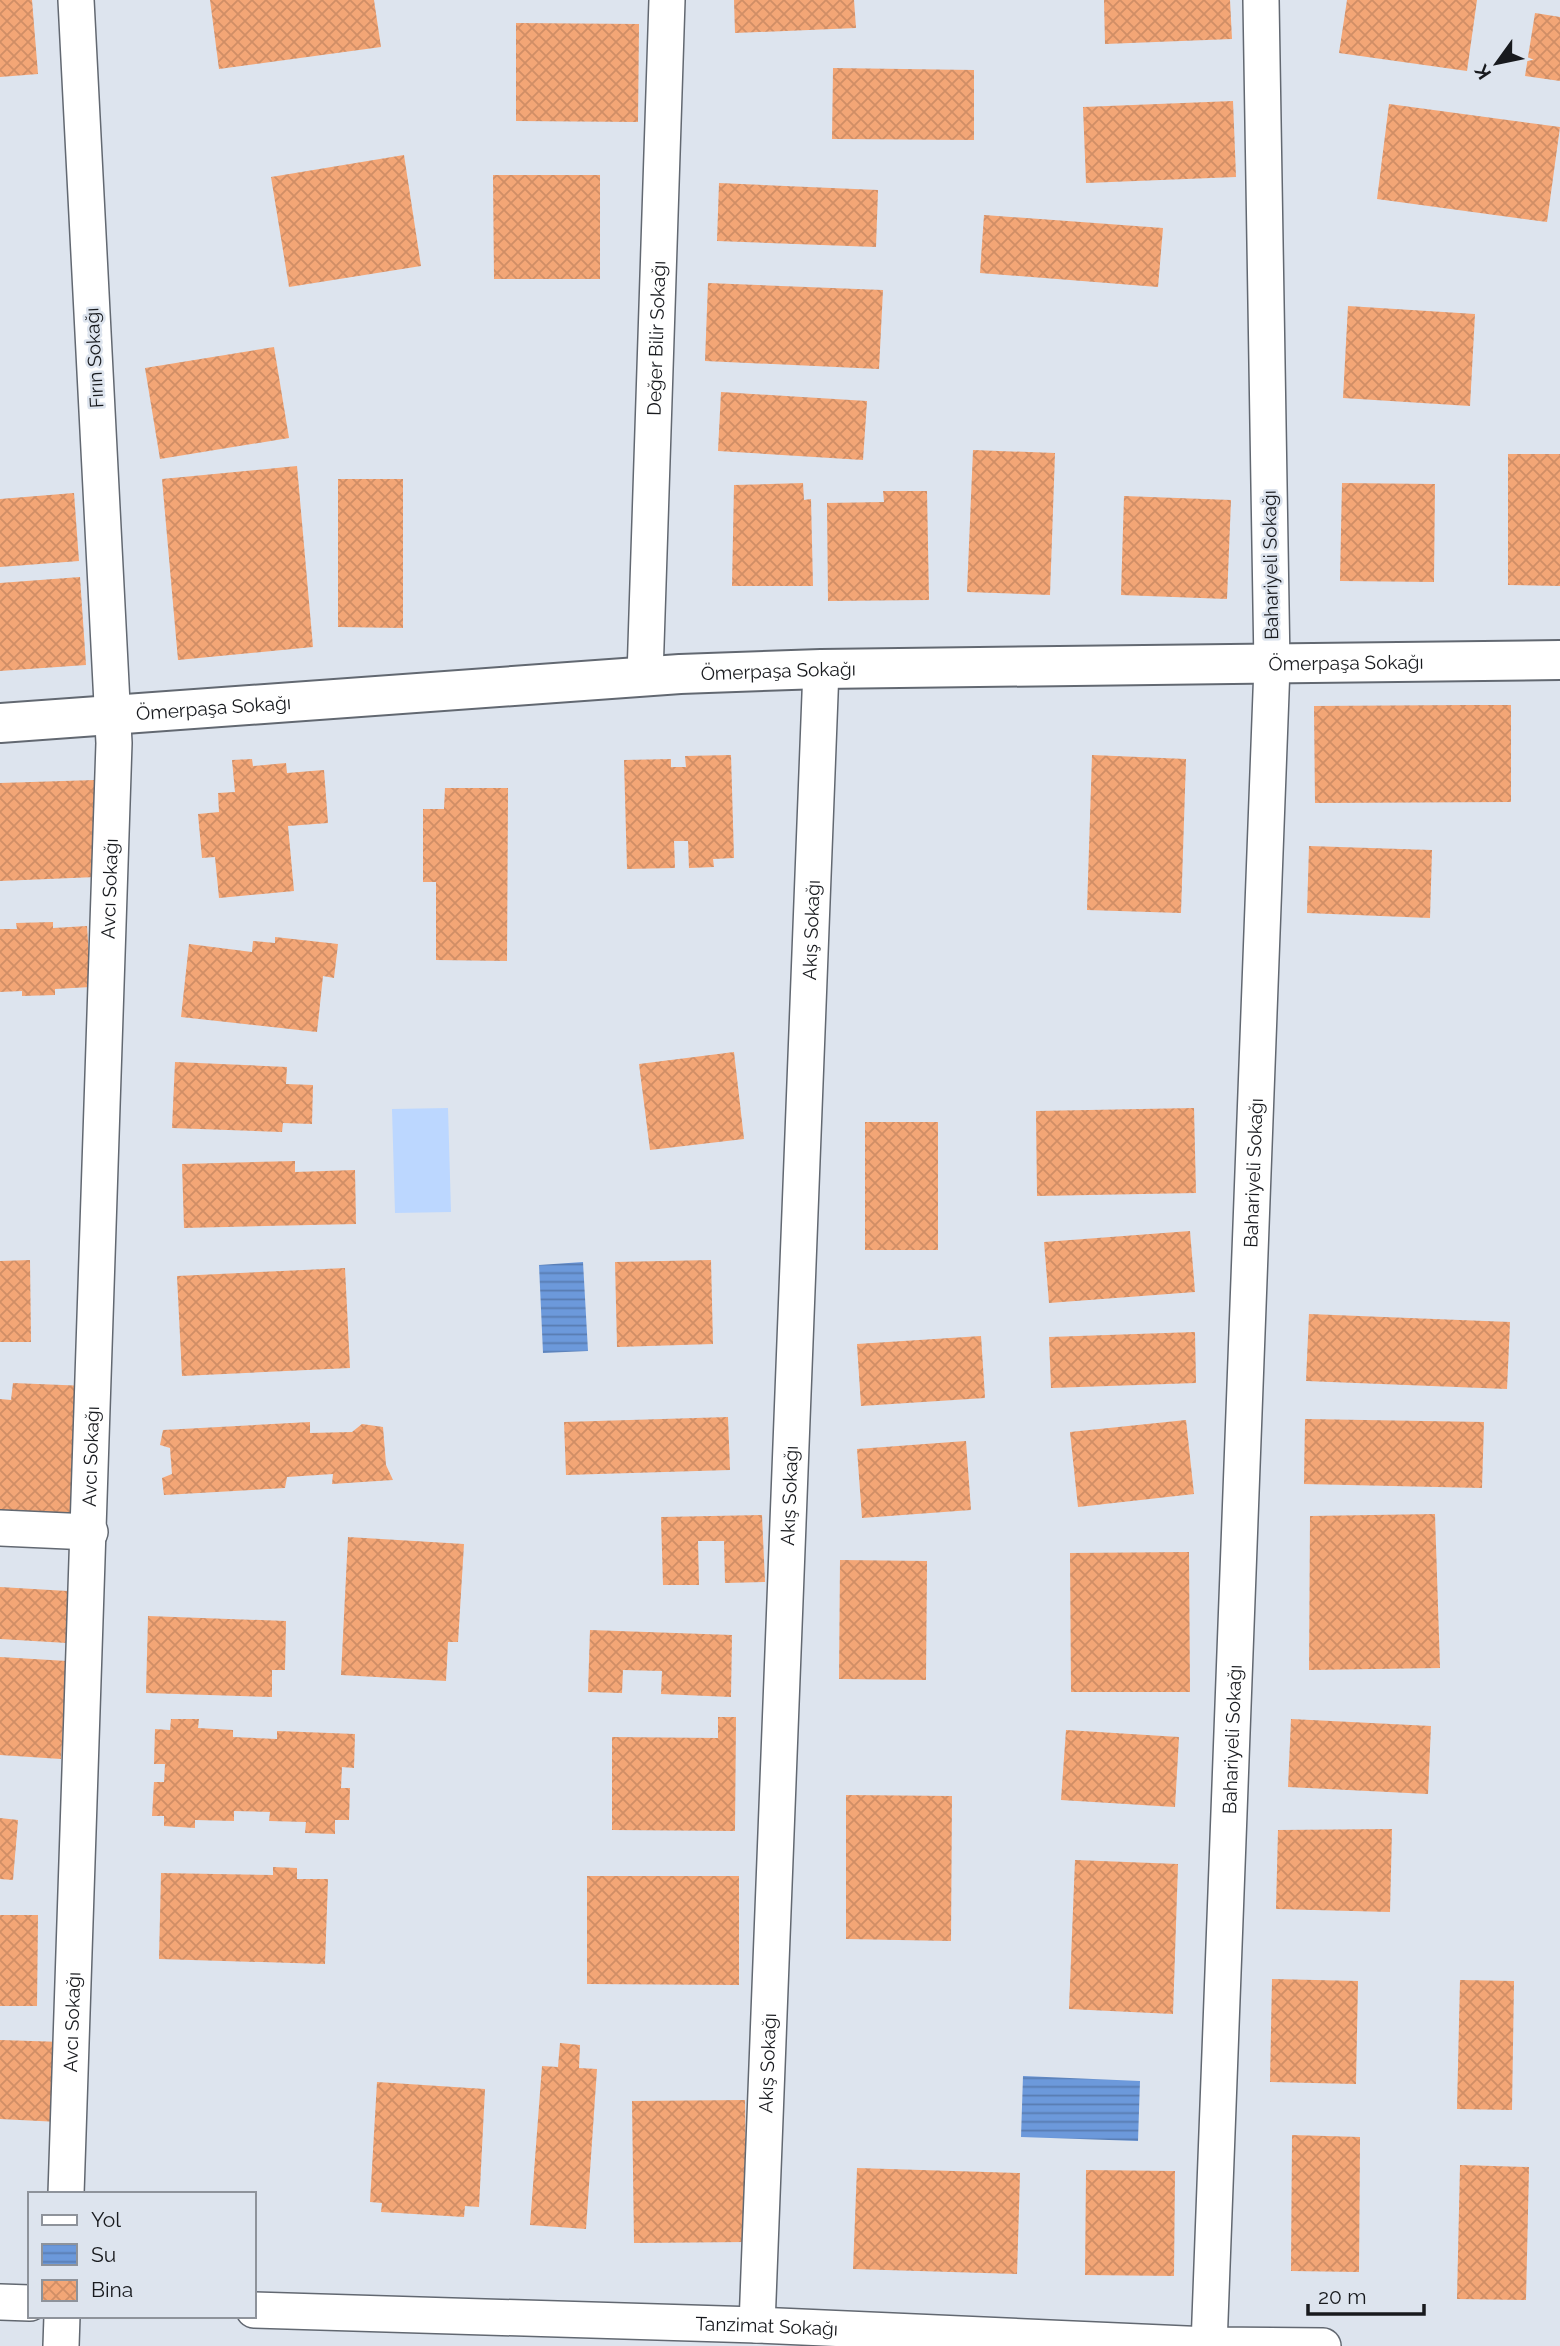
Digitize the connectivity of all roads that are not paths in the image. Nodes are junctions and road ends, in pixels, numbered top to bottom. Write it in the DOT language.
graph roads {
  1 [pos="75,0"];
  2 [pos="667,0"];
  3 [pos="1261,0"];
  4 [pos="1560,660"];
  5 [pos="1272,666"];
  6 [pos="821,669"];
  7 [pos="645,676"];
  8 [pos="113,717"];
  9 [pos="0,723"];
  10 [pos="0,1528"];
  11 [pos="90,1532"];
  12 [pos="66,2192"];
  13 [pos="0,2302"];
  14 [pos="28,2303"];
  15 [pos="256,2310"];
  16 [pos="62,2318"];
  17 [pos="757,2325"];
  18 [pos="1209,2345"];
  19 [pos="61,2346"];
  20 [pos="1323,2346"];
  1 -- 8 [label="street, Fırın Sokağı"];
  2 -- 7 [label="street, Değer Bilir Sokağı"];
  3 -- 5 [label="street, Bahariyeli Sokağı"];
  4 -- 5 [label="street, Ömerpaşa Sokağı"];
  5 -- 6 [label="street, Ömerpaşa Sokağı"];
  5 -- 18 [label="street, Bahariyeli Sokağı"];
  6 -- 7 [label="street, Ömerpaşa Sokağı"];
  6 -- 17 [label="street, Akış Sokağı"];
  7 -- 8 [label="street, Ömerpaşa Sokağı"];
  8 -- 9 [label="street, Ömerpaşa Sokağı"];
  8 -- 11 [label="street, Avcı Sokağı"];
  10 -- 11 [label="street"];
  11 -- 12 [label="street, Avcı Sokağı"];
  13 -- 14 [label="street"];
  15 -- 17 [label="street, Tanzimat Sokağı"];
  16 -- 19 [label="street"];
  17 -- 18 [label="street, Tanzimat Sokağı"];
  18 -- 20 [label="street, Tanzimat Sokağı"];
}
